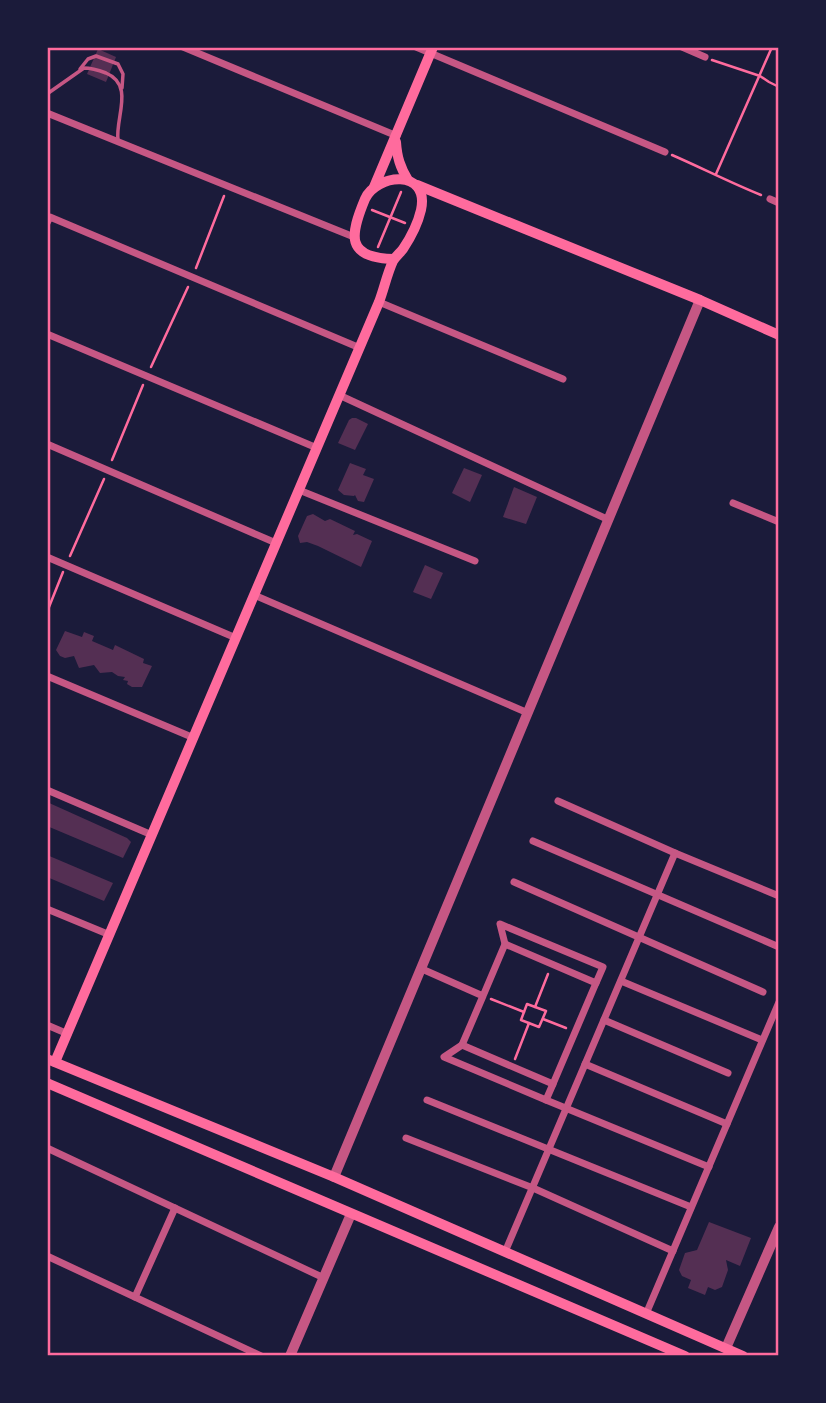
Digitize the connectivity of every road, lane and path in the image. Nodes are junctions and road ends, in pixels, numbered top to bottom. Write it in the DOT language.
graph roads {
  1 [pos="183,47"];
  2 [pos="208,47"];
  3 [pos="416,47"];
  4 [pos="682,47"];
  5 [pos="772,47"];
  6 [pos="431,50"];
  7 [pos="205,56"];
  8 [pos="705,57"];
  9 [pos="76,73"];
  10 [pos="760,76"];
  11 [pos="779,86"];
  12 [pos="122,90"];
  13 [pos="47,94"];
  14 [pos="47,113"];
  15 [pos="397,136"];
  16 [pos="119,142"];
  17 [pos="665,152"];
  18 [pos="716,174"];
  19 [pos="410,181"];
  20 [pos="228,186"];
  21 [pos="374,187"];
  22 [pos="770,199"];
  23 [pos="779,203"];
  24 [pos="362,206"];
  25 [pos="390,217"];
  26 [pos="49,220"];
  27 [pos="415,227"];
  28 [pos="354,237"];
  29 [pos="374,257"];
  30 [pos="394,259"];
  31 [pos="193,277"];
  32 [pos="700,300"];
  33 [pos="379,302"];
  34 [pos="47,334"];
  35 [pos="779,335"];
  36 [pos="360,348"];
  37 [pos="147,376"];
  38 [pos="563,379"];
  39 [pos="339,395"];
  40 [pos="47,444"];
  41 [pos="317,447"];
  42 [pos="108,470"];
  43 [pos="299,490"];
  44 [pos="733,503"];
  45 [pos="609,520"];
  46 [pos="779,522"];
  47 [pos="276,543"];
  48 [pos="47,557"];
  49 [pos="475,561"];
  50 [pos="66,565"];
  51 [pos="254,595"];
  52 [pos="47,611"];
  53 [pos="236,638"];
  54 [pos="47,676"];
  55 [pos="528,713"];
  56 [pos="194,738"];
  57 [pos="47,790"];
  58 [pos="558,800"];
  59 [pos="152,835"];
  60 [pos="533,841"];
  61 [pos="675,853"];
  62 [pos="514,882"];
  63 [pos="658,894"];
  64 [pos="779,896"];
  65 [pos="47,909"];
  66 [pos="110,935"];
  67 [pos="639,937"];
  68 [pos="505,944"];
  69 [pos="779,947"];
  70 [pos="552,964"];
  71 [pos="422,969"];
  72 [pos="621,981"];
  73 [pos="596,982"];
  74 [pos="763,992"];
  75 [pos="483,996"];
  76 [pos="779,1002"];
  77 [pos="535,1007"];
  78 [pos="524,1012"];
  79 [pos="543,1018"];
  80 [pos="604,1020"];
  81 [pos="529,1023"];
  82 [pos="47,1025"];
  83 [pos="575,1032"];
  84 [pos="68,1034"];
  85 [pos="762,1040"];
  86 [pos="462,1045"];
  87 [pos="51,1061"];
  88 [pos="585,1064"];
  89 [pos="512,1066"];
  90 [pos="729,1073"];
  91 [pos="553,1084"];
  92 [pos="49,1088"];
  93 [pos="427,1100"];
  94 [pos="547,1100"];
  95 [pos="566,1108"];
  96 [pos="727,1124"];
  97 [pos="406,1138"];
  98 [pos="47,1148"];
  99 [pos="549,1149"];
  100 [pos="709,1167"];
  101 [pos="334,1177"];
  102 [pos="533,1188"];
  103 [pos="175,1208"];
  104 [pos="691,1208"];
  105 [pos="351,1214"];
  106 [pos="779,1227"];
  107 [pos="673,1251"];
  108 [pos="774,1251"];
  109 [pos="510,1254"];
  110 [pos="47,1256"];
  111 [pos="324,1279"];
  112 [pos="507,1280"];
  113 [pos="135,1297"];
  114 [pos="646,1314"];
  115 [pos="726,1348"];
  116 [pos="261,1356"];
  117 [pos="290,1356"];
  118 [pos="685,1356"];
  119 [pos="743,1356"];
  1 -- 7 [label="street"];
  2 -- 7 [label="street"];
  3 -- 6 [label="street"];
  4 -- 8 [label="street"];
  5 -- 10 [label="path"];
  6 -- 15 [label="main road"];
  6 -- 17 [label="street"];
  7 -- 15 [label="street"];
  8 -- 10 [label="path"];
  9 -- 12 [label="lane"];
  9 -- 12 [label="lane"];
  9 -- 13 [label="lane"];
  10 -- 11 [label="path"];
  10 -- 18 [label="path"];
  12 -- 16 [label="lane"];
  14 -- 16 [label="street"];
  15 -- 19 [label="main road"];
  15 -- 21 [label="main road"];
  16 -- 20 [label="street"];
  17 -- 18 [label="path"];
  18 -- 22 [label="path"];
  19 -- 21 [label="main road"];
  19 -- 25 [label="path"];
  19 -- 27 [label="main road"];
  19 -- 32 [label="main road"];
  20 -- 28 [label="street"];
  20 -- 31 [label="path"];
  21 -- 24 [label="main road"];
  22 -- 23 [label="street"];
  24 -- 25 [label="path"];
  24 -- 28 [label="main road"];
  25 -- 27 [label="path"];
  25 -- 29 [label="path"];
  26 -- 31 [label="street"];
  27 -- 30 [label="main road"];
  28 -- 29 [label="main road"];
  29 -- 30 [label="main road"];
  30 -- 33 [label="main road"];
  31 -- 36 [label="street"];
  31 -- 37 [label="path"];
  32 -- 35 [label="main road"];
  32 -- 45 [label="street"];
  33 -- 36 [label="main road"];
  33 -- 38 [label="street"];
  34 -- 37 [label="street"];
  36 -- 39 [label="main road"];
  37 -- 41 [label="street"];
  37 -- 42 [label="path"];
  39 -- 41 [label="main road"];
  39 -- 45 [label="street"];
  40 -- 42 [label="street"];
  41 -- 43 [label="main road"];
  42 -- 47 [label="street"];
  42 -- 50 [label="path"];
  43 -- 47 [label="main road"];
  43 -- 49 [label="street"];
  44 -- 46 [label="street"];
  45 -- 55 [label="street"];
  47 -- 51 [label="main road"];
  48 -- 50 [label="street"];
  50 -- 52 [label="path"];
  50 -- 53 [label="street"];
  51 -- 53 [label="main road"];
  51 -- 55 [label="street"];
  53 -- 56 [label="main road"];
  54 -- 56 [label="street"];
  55 -- 71 [label="street"];
  56 -- 59 [label="main road"];
  57 -- 59 [label="street"];
  58 -- 61 [label="street"];
  59 -- 66 [label="main road"];
  60 -- 63 [label="street"];
  61 -- 63 [label="street"];
  61 -- 64 [label="street"];
  62 -- 67 [label="street"];
  63 -- 67 [label="street"];
  63 -- 69 [label="street"];
  65 -- 66 [label="street"];
  66 -- 84 [label="main road"];
  67 -- 72 [label="street"];
  67 -- 74 [label="street"];
  68 -- 70 [label="street"];
  68 -- 73 [label="street"];
  68 -- 75 [label="street"];
  70 -- 73 [label="street"];
  70 -- 77 [label="path"];
  71 -- 75 [label="street"];
  71 -- 101 [label="street"];
  72 -- 80 [label="street"];
  72 -- 85 [label="street"];
  73 -- 83 [label="street"];
  75 -- 78 [label="path"];
  75 -- 86 [label="street"];
  76 -- 85 [label="street"];
  77 -- 78 [label="path"];
  77 -- 79 [label="path"];
  78 -- 81 [label="path"];
  79 -- 81 [label="path"];
  79 -- 83 [label="path"];
  80 -- 88 [label="street"];
  80 -- 90 [label="street"];
  81 -- 89 [label="path"];
  82 -- 84 [label="street"];
  83 -- 91 [label="street"];
  84 -- 87 [label="main road"];
  85 -- 96 [label="street"];
  86 -- 89 [label="street"];
  86 -- 94 [label="street"];
  87 -- 101 [label="main road"];
  88 -- 95 [label="street"];
  88 -- 96 [label="street"];
  89 -- 91 [label="street"];
  91 -- 94 [label="street"];
  92 -- 105 [label="main road"];
  93 -- 99 [label="street"];
  94 -- 95 [label="street"];
  95 -- 99 [label="street"];
  95 -- 100 [label="street"];
  96 -- 100 [label="street"];
  97 -- 102 [label="street"];
  98 -- 103 [label="street"];
  99 -- 102 [label="street"];
  99 -- 104 [label="street"];
  100 -- 104 [label="street"];
  101 -- 109 [label="main road"];
  102 -- 107 [label="street"];
  102 -- 109 [label="street"];
  103 -- 111 [label="street"];
  103 -- 113 [label="street"];
  104 -- 107 [label="street"];
  105 -- 111 [label="street"];
  105 -- 112 [label="main road"];
  106 -- 108 [label="street"];
  107 -- 114 [label="street"];
  108 -- 115 [label="street"];
  109 -- 112 [label="main road"];
  109 -- 114 [label="main road"];
  110 -- 113 [label="street"];
  111 -- 117 [label="street"];
  112 -- 118 [label="main road"];
  113 -- 116 [label="street"];
  114 -- 115 [label="main road"];
  115 -- 119 [label="main road"];
}
